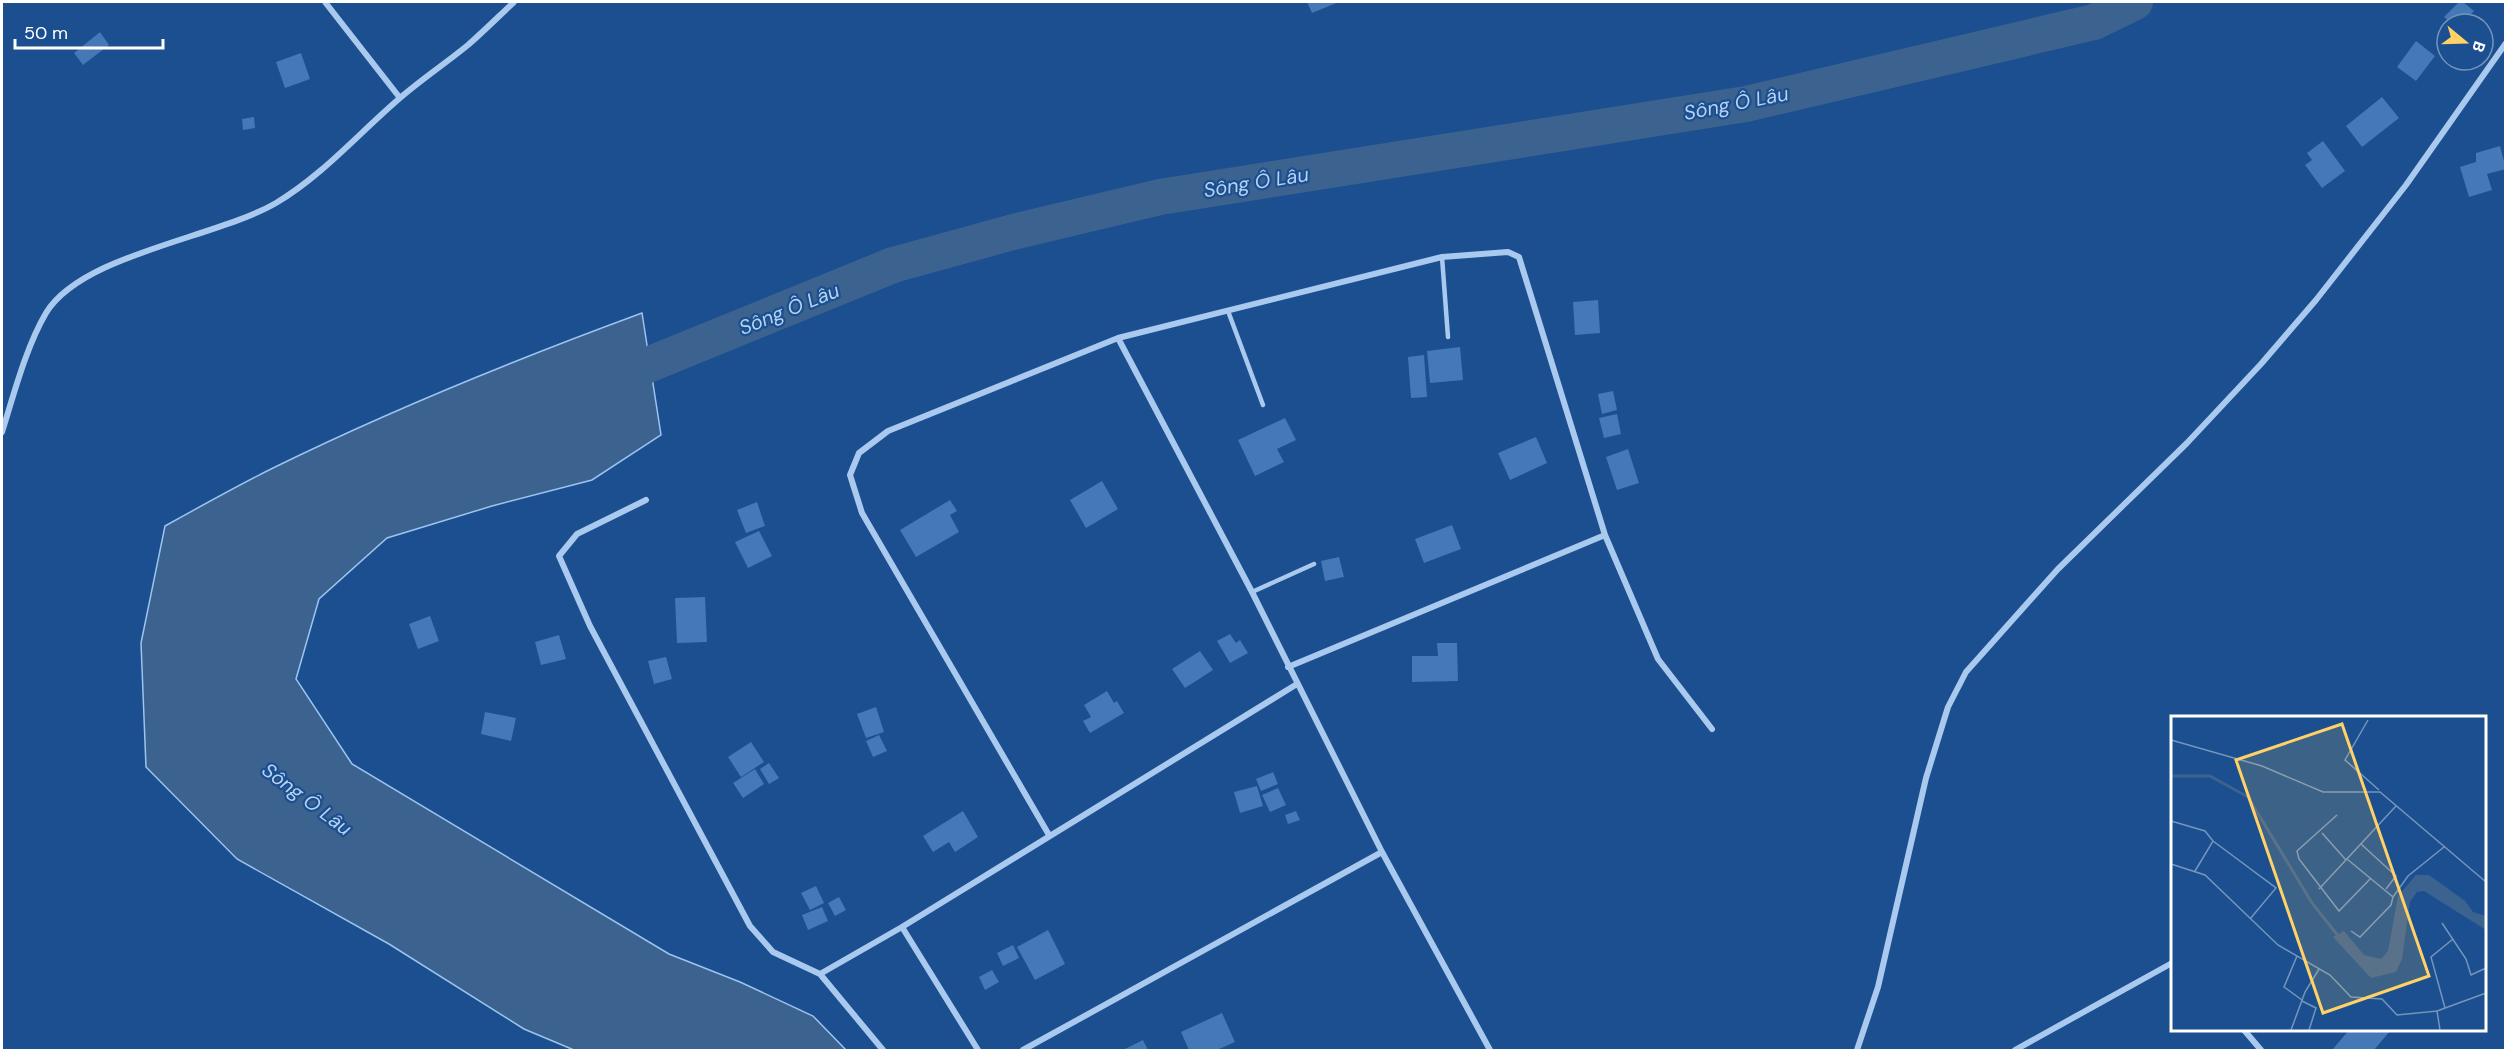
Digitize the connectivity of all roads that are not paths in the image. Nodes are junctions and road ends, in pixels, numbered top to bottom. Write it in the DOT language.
graph roads {
  1 [pos="325,2"];
  2 [pos="514,2"];
  3 [pos="2505,43"];
  4 [pos="399,98"];
  5 [pos="1442,256"];
  6 [pos="1228,311"];
  7 [pos="1118,338"];
  8 [pos="1448,338"];
  9 [pos="1263,405"];
  10 [pos="2,432"];
  11 [pos="646,500"];
  12 [pos="1605,535"];
  13 [pos="1314,564"];
  14 [pos="1252,592"];
  15 [pos="1288,667"];
  16 [pos="1297,684"];
  17 [pos="1712,729"];
  18 [pos="1049,835"];
  19 [pos="1382,852"];
  20 [pos="902,927"];
  21 [pos="2171,964"];
  22 [pos="820,974"];
  23 [pos="2246,1031"];
  24 [pos="883,1050"];
  25 [pos="978,1050"];
  26 [pos="1023,1050"];
  27 [pos="1490,1050"];
  28 [pos="1857,1050"];
  29 [pos="2015,1050"];
  30 [pos="2261,1050"];
  1 -- 4 [label="street"];
  2 -- 4 [label="street"];
  3 -- 28 [label="street"];
  4 -- 10 [label="street"];
  5 -- 6 [label="street"];
  5 -- 8 [label="lane"];
  5 -- 12 [label="street"];
  6 -- 7 [label="street"];
  6 -- 9 [label="lane"];
  7 -- 14 [label="street"];
  7 -- 18 [label="street"];
  11 -- 22 [label="street"];
  12 -- 15 [label="street"];
  12 -- 17 [label="street"];
  13 -- 14 [label="lane"];
  14 -- 15 [label="street"];
  15 -- 16 [label="street"];
  16 -- 18 [label="street"];
  16 -- 19 [label="street"];
  18 -- 20 [label="street"];
  19 -- 26 [label="street"];
  19 -- 27 [label="street"];
  20 -- 22 [label="street"];
  20 -- 25 [label="street"];
  21 -- 29 [label="street"];
  22 -- 24 [label="street"];
  23 -- 30 [label="street"];
}
